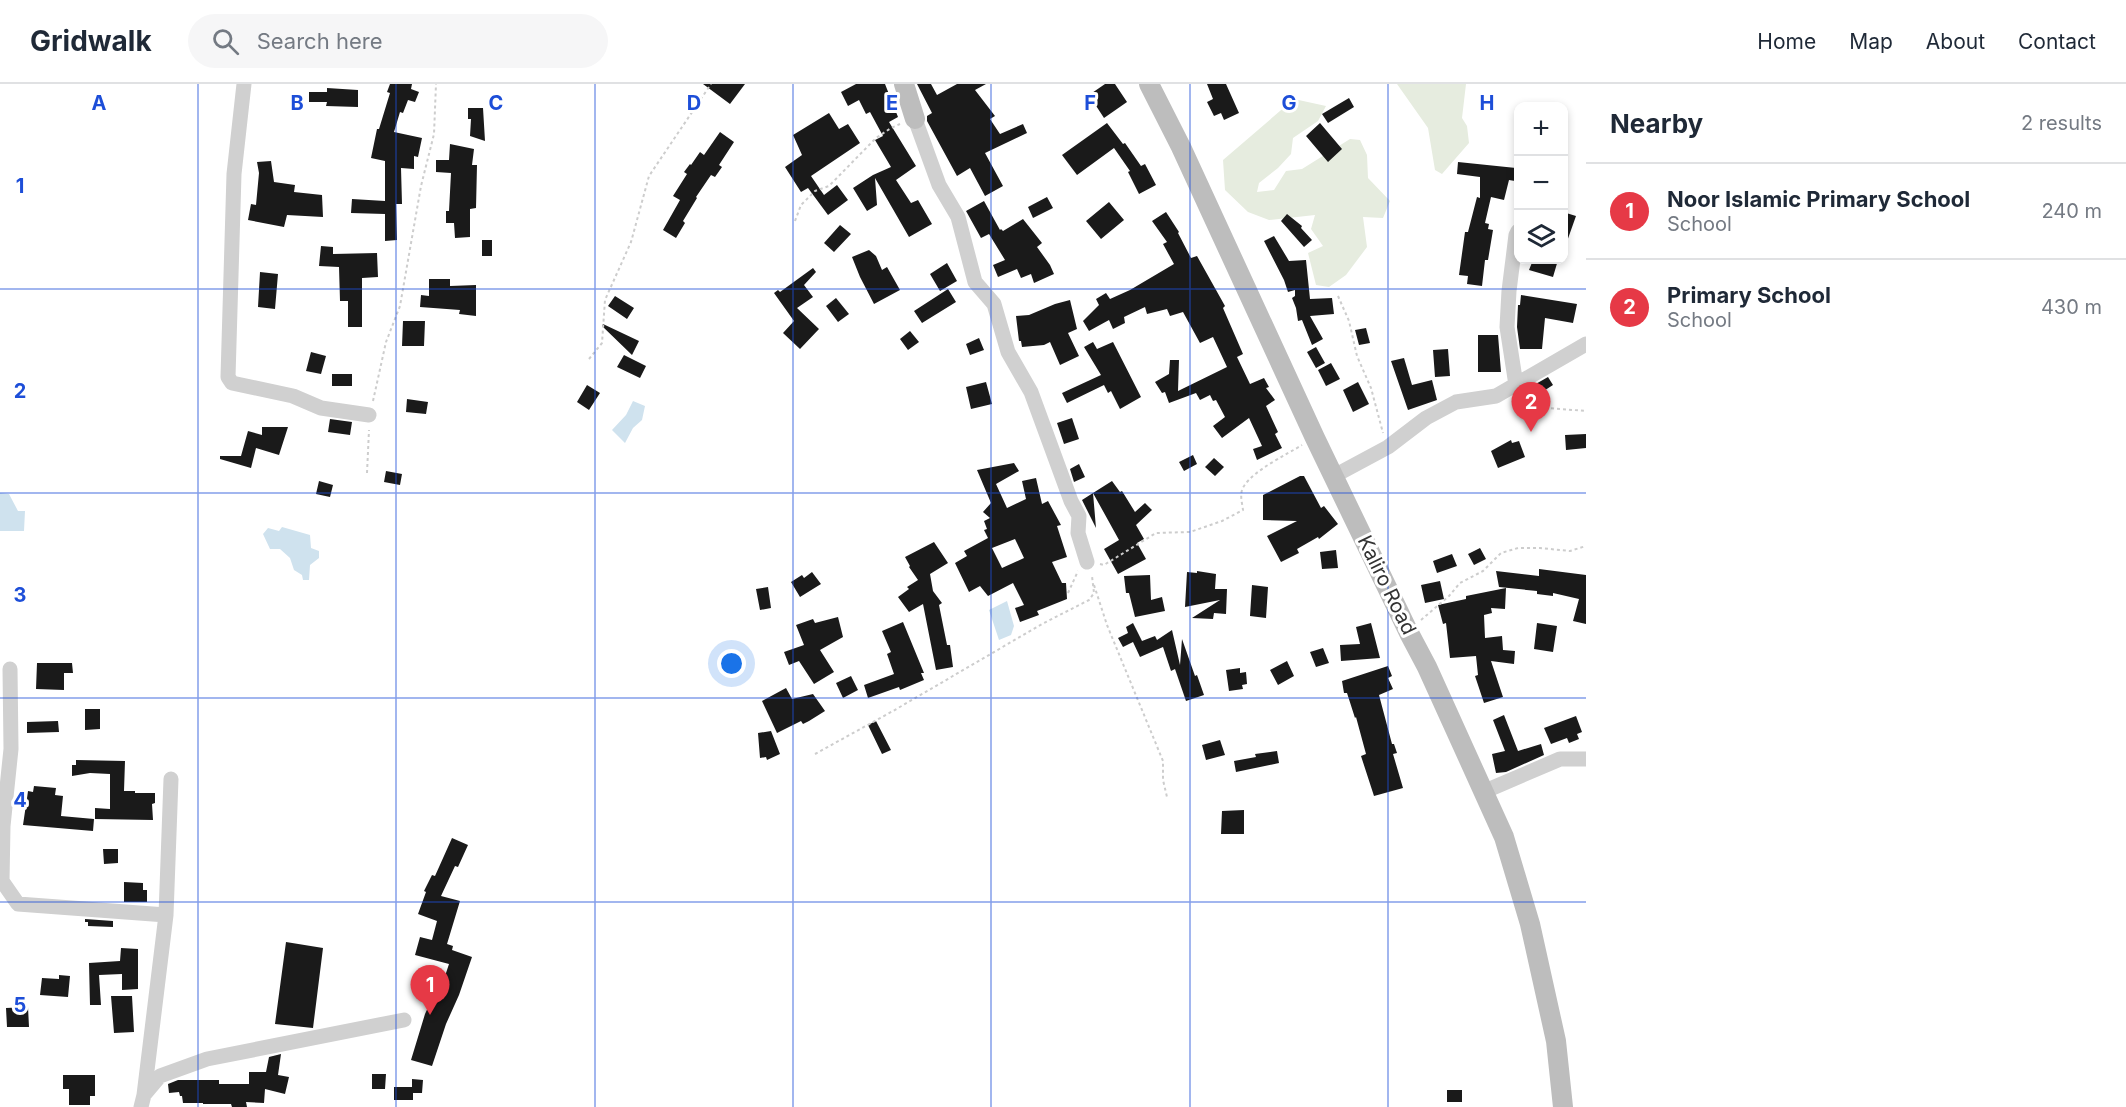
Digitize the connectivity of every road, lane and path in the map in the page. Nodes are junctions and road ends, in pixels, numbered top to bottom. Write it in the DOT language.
graph roads {
  1 [pos="244,84"];
  2 [pos="436,84"];
  3 [pos="711,84"];
  4 [pos="904,84"];
  5 [pos="1149,84"];
  6 [pos="915,119"];
  7 [pos="795,221"];
  8 [pos="1514,252"];
  9 [pos="1338,296"];
  10 [pos="1586,344"];
  11 [pos="589,359"];
  12 [pos="1516,385"];
  13 [pos="1522,404"];
  14 [pos="1586,411"];
  15 [pos="369,415"];
  16 [pos="1315,438"];
  17 [pos="1388,447"];
  18 [pos="367,473"];
  19 [pos="1334,476"];
  20 [pos="1586,546"];
  21 [pos="1088,561"];
  22 [pos="1094,582"];
  23 [pos="1068,593"];
  24 [pos="1409,633"];
  25 [pos="10,669"];
  26 [pos="815,754"];
  27 [pos="1586,759"];
  28 [pos="171,779"];
  29 [pos="1483,792"];
  30 [pos="1167,797"];
  31 [pos="166,915"];
  32 [pos="404,1020"];
  33 [pos="143,1101"];
  34 [pos="1563,1107"];
  1 -- 15 [label="street"];
  2 -- 15 [label="path"];
  3 -- 11 [label="path"];
  4 -- 6 [label="main road"];
  5 -- 16 [label="main road, Kaliro Road"];
  6 -- 7 [label="path"];
  6 -- 21 [label="street"];
  8 -- 12 [label="street"];
  9 -- 17 [label="path"];
  10 -- 12 [label="street"];
  12 -- 17 [label="street"];
  13 -- 14 [label="path"];
  15 -- 18 [label="path"];
  16 -- 19 [label="main road, Kaliro Road"];
  16 -- 21 [label="path"];
  17 -- 19 [label="street"];
  19 -- 24 [label="main road, Kaliro Road"];
  20 -- 24 [label="path"];
  21 -- 22 [label="path"];
  21 -- 23 [label="path"];
  22 -- 26 [label="path"];
  22 -- 30 [label="path"];
  24 -- 29 [label="main road, Kaliro Road"];
  25 -- 31 [label="street"];
  27 -- 29 [label="street"];
  28 -- 31 [label="street"];
  29 -- 34 [label="main road, Kaliro Road"];
  31 -- 33 [label="street"];
  32 -- 33 [label="street"];
}
